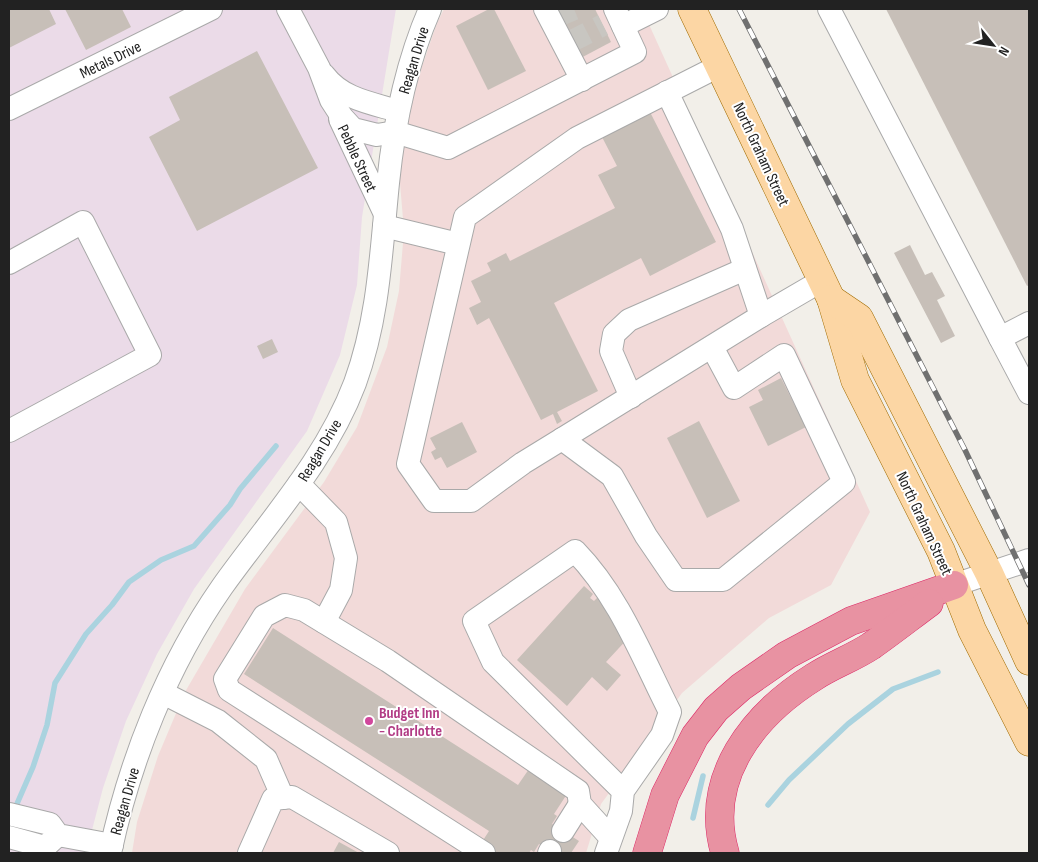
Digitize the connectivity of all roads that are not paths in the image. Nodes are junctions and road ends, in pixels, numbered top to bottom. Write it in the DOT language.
graph roads {
  1 [pos="211,9"];
  2 [pos="288,9"];
  3 [pos="430,9"];
  4 [pos="657,9"];
  5 [pos="692,9"];
  6 [pos="829,9"];
  7 [pos="550,15"];
  8 [pos="615,19"];
  9 [pos="719,66"];
  10 [pos="319,68"];
  11 [pos="582,80"];
  12 [pos="667,92"];
  13 [pos="331,100"];
  14 [pos="9,109"];
  15 [pos="397,121"];
  16 [pos="385,221"];
  17 [pos="458,244"];
  18 [pos="9,263"];
  19 [pos="745,269"];
  20 [pos="826,290"];
  21 [pos="761,316"];
  22 [pos="1029,323"];
  23 [pos="1000,338"];
  24 [pos="712,347"];
  25 [pos="1029,393"];
  26 [pos="631,396"];
  27 [pos="9,431"];
  28 [pos="562,439"];
  29 [pos="299,484"];
  30 [pos="1029,560"];
  31 [pos="989,573"];
  32 [pos="954,585"];
  33 [pos="324,622"];
  34 [pos="1029,660"];
  35 [pos="163,693"];
  36 [pos="1029,742"];
  37 [pos="623,791"];
  38 [pos="283,798"];
  39 [pos="580,804"];
  40 [pos="9,814"];
  41 [pos="563,831"];
  42 [pos="58,836"];
  43 [pos="9,837"];
  44 [pos="608,845"];
  45 [pos="111,849"];
  46 [pos="249,853"];
  47 [pos="388,853"];
  48 [pos="484,853"];
  49 [pos="647,853"];
  50 [pos="725,853"];
  1 -- 14 [label="street, Metals Drive"];
  2 -- 10 [label="street, Pebble Street"];
  3 -- 15 [label="street, Reagan Drive"];
  4 -- 8 [label="street"];
  5 -- 9 [label="main road, North Graham Street"];
  6 -- 23 [label="street"];
  7 -- 11 [label="street"];
  8 -- 11 [label="street"];
  9 -- 12 [label="street"];
  9 -- 20 [label="main road, North Graham Street"];
  10 -- 13 [label="street, Pebble Street"];
  10 -- 15 [label="street, Pebble Street"];
  11 -- 15 [label="street"];
  12 -- 17 [label="street"];
  12 -- 19 [label="street"];
  13 -- 15 [label="street, Pebble Street"];
  13 -- 16 [label="street, Pebble Street"];
  15 -- 16 [label="street, Reagan Drive"];
  16 -- 17 [label="street"];
  16 -- 29 [label="street, Reagan Drive"];
  17 -- 28 [label="street"];
  18 -- 27 [label="street"];
  19 -- 21 [label="street"];
  19 -- 26 [label="street"];
  20 -- 21 [label="street"];
  20 -- 31 [label="main road, North Graham Street"];
  20 -- 32 [label="main road, North Graham Street"];
  21 -- 24 [label="street"];
  22 -- 23 [label="street"];
  23 -- 25 [label="street"];
  24 -- 26 [label="street"];
  24 -- 28 [label="street"];
  26 -- 28 [label="street"];
  29 -- 33 [label="street"];
  29 -- 35 [label="street, Reagan Drive"];
  30 -- 31 [label="street"];
  31 -- 32 [label="street"];
  31 -- 34 [label="main road, North Graham Street"];
  32 -- 36 [label="main road, North Graham Street"];
  32 -- 49 [label="highway"];
  32 -- 50 [label="highway"];
  33 -- 39 [label="street"];
  33 -- 48 [label="street"];
  35 -- 38 [label="street"];
  35 -- 45 [label="street, Reagan Drive"];
  37 -- 37 [label="street"];
  37 -- 44 [label="street"];
  38 -- 46 [label="street"];
  38 -- 47 [label="street"];
  39 -- 41 [label="street"];
  39 -- 44 [label="street"];
  40 -- 42 [label="street"];
  42 -- 43 [label="street"];
  42 -- 45 [label="street"];
}
